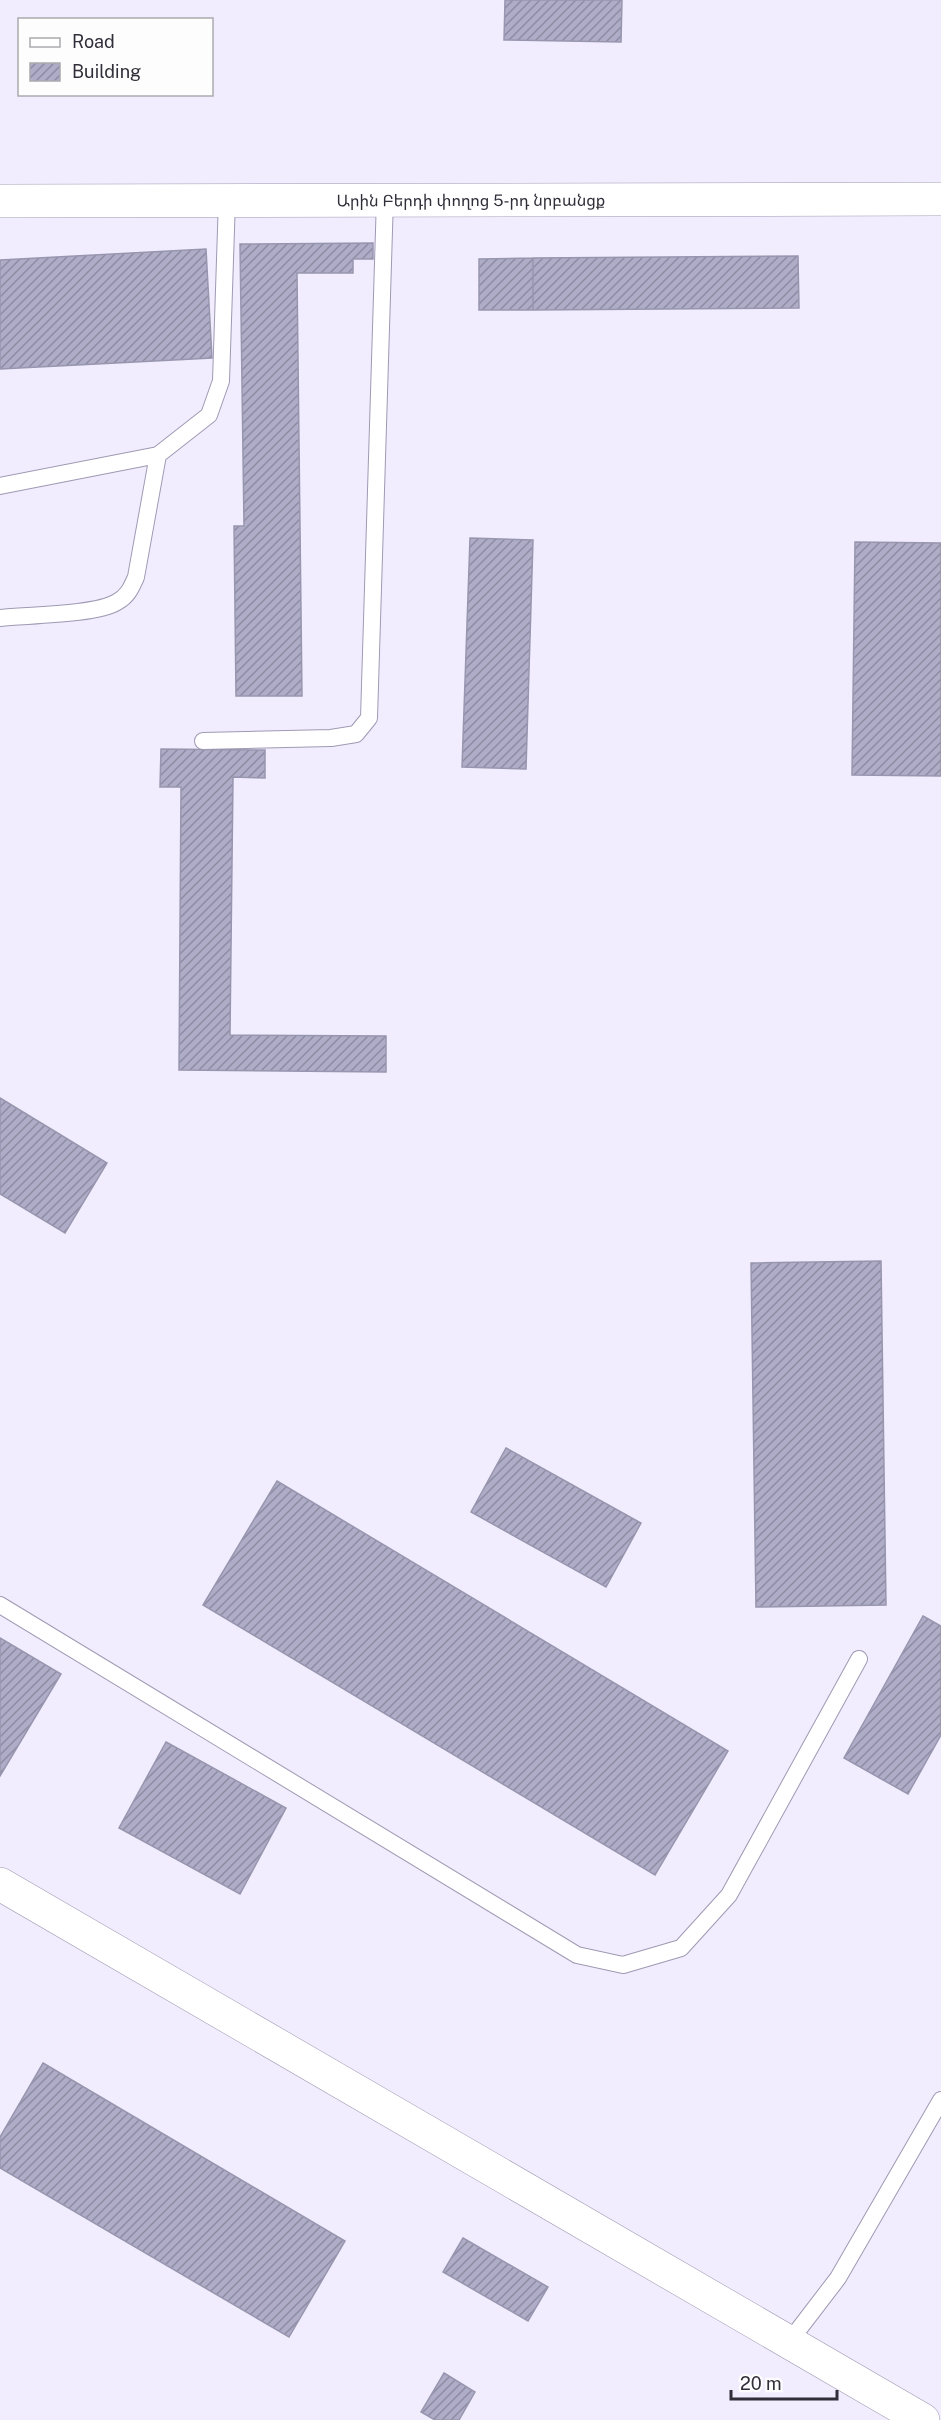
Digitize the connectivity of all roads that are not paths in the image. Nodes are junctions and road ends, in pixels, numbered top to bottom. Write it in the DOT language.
graph roads {
  1 [pos="385,198"];
  2 [pos="941,198"];
  3 [pos="227,199"];
  4 [pos="0,201"];
  5 [pos="158,455"];
  6 [pos="0,486"];
  7 [pos="0,618"];
  8 [pos="203,741"];
  9 [pos="0,1605"];
  10 [pos="859,1659"];
  11 [pos="0,1884"];
  12 [pos="941,2100"];
  13 [pos="789,2342"];
  14 [pos="923,2420"];
  1 -- 2 [label="street, Արին Բերդի փողոց 5-րդ նրբանցք"];
  1 -- 3 [label="street, Արին Բերդի փողոց 5-րդ նրբանցք"];
  1 -- 8 [label="lane"];
  3 -- 4 [label="street, Արին Բերդի փողոց 5-րդ նրբանցք"];
  3 -- 5 [label="lane"];
  5 -- 6 [label="lane"];
  5 -- 7 [label="lane"];
  9 -- 10 [label="lane"];
  11 -- 13 [label="street"];
  12 -- 13 [label="lane"];
  13 -- 14 [label="street"];
}
